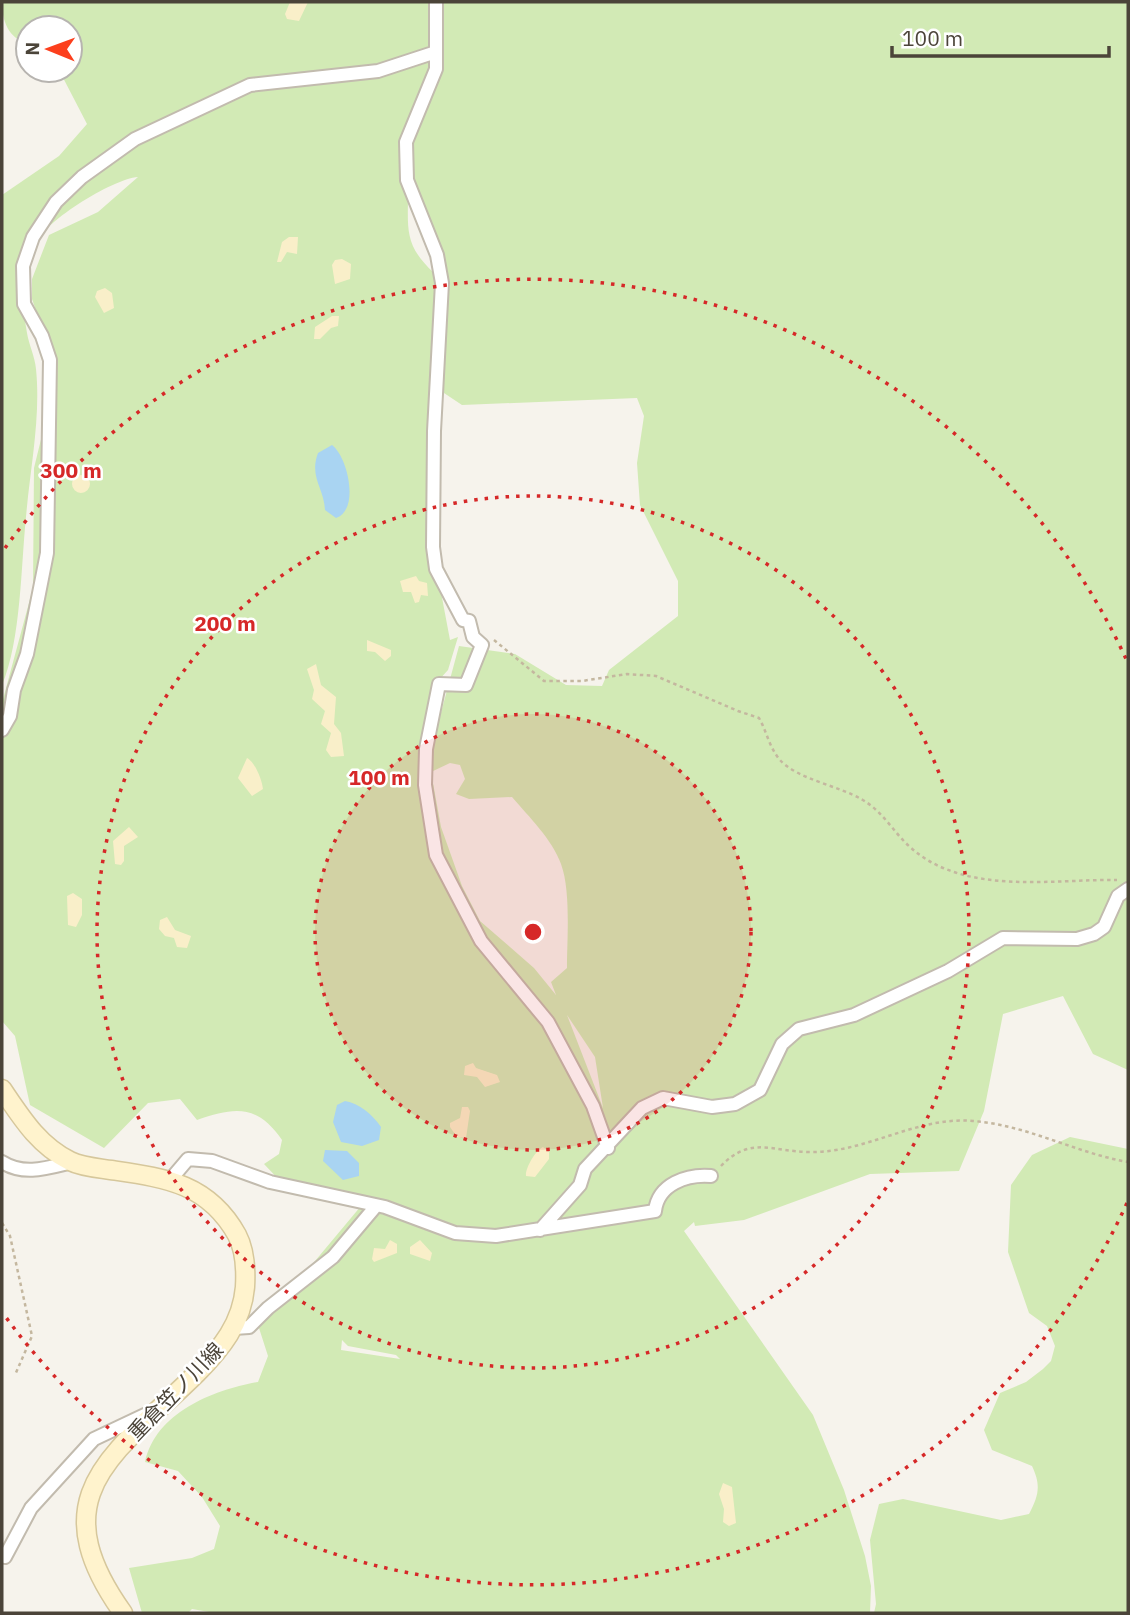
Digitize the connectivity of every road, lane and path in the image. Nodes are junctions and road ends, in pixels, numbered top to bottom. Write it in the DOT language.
graph roads {
  1 [pos="436,2"];
  2 [pos="436,52"];
  3 [pos="491,638"];
  4 [pos="2,730"];
  5 [pos="1123,884"];
  6 [pos="2,1089"];
  7 [pos="607,1148"];
  8 [pos="1128,1161"];
  9 [pos="2,1162"];
  10 [pos="72,1162"];
  11 [pos="711,1176"];
  12 [pos="171,1179"];
  13 [pos="376,1206"];
  14 [pos="2,1223"];
  15 [pos="540,1230"];
  16 [pos="233,1328"];
  17 [pos="15,1375"];
  18 [pos="162,1407"];
  19 [pos="2,1556"];
  20 [pos="123,1613"];
  1 -- 2 [label="street"];
  2 -- 4 [label="street"];
  2 -- 7 [label="street"];
  3 -- 5 [label="path"];
  5 -- 7 [label="street"];
  6 -- 10 [label="main road, 重倉笠ノ川線"];
  7 -- 15 [label="street"];
  8 -- 11 [label="path"];
  9 -- 10 [label="street"];
  10 -- 12 [label="main road, 重倉笠ノ川線"];
  11 -- 15 [label="street"];
  12 -- 13 [label="street"];
  12 -- 16 [label="main road, 重倉笠ノ川線"];
  13 -- 15 [label="street"];
  13 -- 16 [label="street"];
  14 -- 17 [label="path"];
  16 -- 18 [label="main road, 重倉笠ノ川線"];
  18 -- 19 [label="street"];
  18 -- 20 [label="main road, 重倉笠ノ川線"];
}
